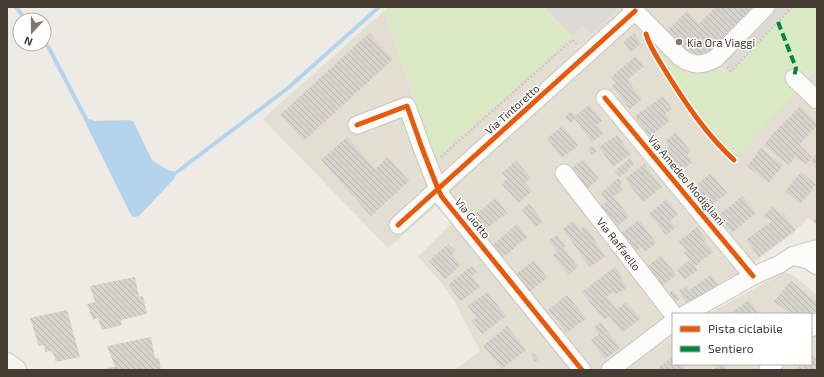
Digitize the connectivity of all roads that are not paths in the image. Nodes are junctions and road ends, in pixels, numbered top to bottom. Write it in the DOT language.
graph roads {
  1 [pos="766,7"];
  2 [pos="633,9"];
  3 [pos="794,78"];
  4 [pos="605,98"];
  5 [pos="817,100"];
  6 [pos="357,125"];
  7 [pos="564,173"];
  8 [pos="438,189"];
  9 [pos="398,225"];
  10 [pos="817,250"];
  11 [pos="792,256"];
  12 [pos="817,266"];
  13 [pos="753,276"];
  14 [pos="672,313"];
  15 [pos="688,313"];
  16 [pos="672,323"];
  17 [pos="7,364"];
  18 [pos="15,370"];
  19 [pos="582,370"];
  20 [pos="610,370"];
  1 -- 2 [label="street, Via Tintoretto"];
  2 -- 8 [label="street, Via Tintoretto"];
  3 -- 5 [label="street"];
  4 -- 13 [label="street, Via Amedeo Modigliani"];
  6 -- 8 [label="street, Via Giotto"];
  7 -- 14 [label="street, Via Raffaello"];
  8 -- 9 [label="street, Via Tintoretto"];
  8 -- 19 [label="street, Via Giotto"];
  10 -- 11 [label="street"];
  11 -- 12 [label="street"];
  11 -- 13 [label="street"];
  13 -- 15 [label="street"];
  16 -- 20 [label="street"];
  17 -- 18 [label="main road"];
}
